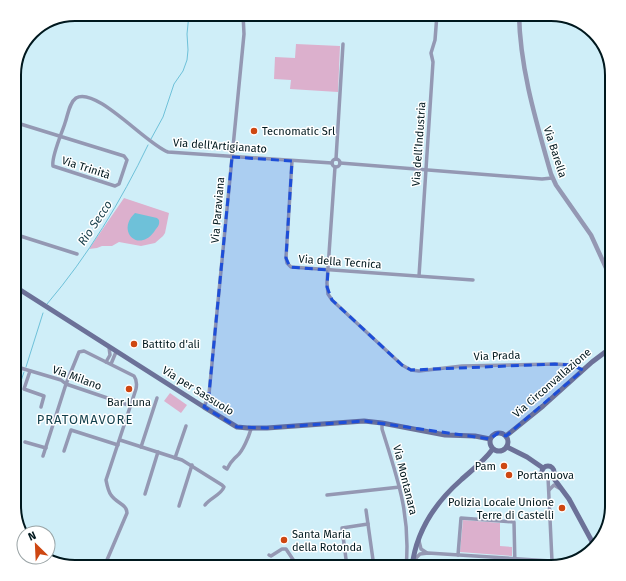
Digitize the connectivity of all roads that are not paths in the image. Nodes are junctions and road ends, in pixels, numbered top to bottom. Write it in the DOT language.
graph roads {
  1 [pos="243,21"];
  2 [pos="436,21"];
  3 [pos="520,21"];
  4 [pos="343,44"];
  5 [pos="77,98"];
  6 [pos="21,124"];
  7 [pos="61,137"];
  8 [pos="232,157"];
  9 [pos="336,159"];
  10 [pos="292,161"];
  11 [pos="332,163"];
  12 [pos="340,163"];
  13 [pos="335,167"];
  14 [pos="426,169"];
  15 [pos="552,178"];
  16 [pos="21,236"];
  17 [pos="77,254"];
  18 [pos="605,265"];
  19 [pos="328,270"];
  20 [pos="419,276"];
  21 [pos="473,280"];
  22 [pos="21,291"];
  23 [pos="115,351"];
  24 [pos="605,353"];
  25 [pos="112,357"];
  26 [pos="106,362"];
  27 [pos="111,364"];
  28 [pos="21,368"];
  29 [pos="583,370"];
  30 [pos="30,371"];
  31 [pos="66,384"];
  32 [pos="157,398"];
  33 [pos="131,406"];
  34 [pos="41,407"];
  35 [pos="204,407"];
  36 [pos="382,423"];
  37 [pos="186,426"];
  38 [pos="251,428"];
  39 [pos="506,436"];
  40 [pos="490,439"];
  41 [pos="120,440"];
  42 [pos="25,442"];
  43 [pos="118,445"];
  44 [pos="141,447"];
  45 [pos="507,447"];
  46 [pos="46,448"];
  47 [pos="492,450"];
  48 [pos="64,451"];
  49 [pos="158,452"];
  50 [pos="43,456"];
  51 [pos="175,458"];
  52 [pos="192,466"];
  53 [pos="224,467"];
  54 [pos="543,468"];
  55 [pos="550,477"];
  56 [pos="400,487"];
  57 [pos="549,490"];
  58 [pos="145,494"];
  59 [pos="327,495"];
  60 [pos="567,496"];
  61 [pos="206,505"];
  62 [pos="179,506"];
  63 [pos="366,510"];
  64 [pos="368,524"];
  65 [pos="419,537"];
  66 [pos="592,541"];
  67 [pos="428,553"];
  68 [pos="268,555"];
  69 [pos="458,555"];
  70 [pos="515,558"];
  71 [pos="107,560"];
  72 [pos="293,560"];
  73 [pos="346,560"];
  74 [pos="373,560"];
  75 [pos="406,560"];
  76 [pos="413,560"];
  77 [pos="415,560"];
  78 [pos="540,560"];
  79 [pos="552,560"];
  1 -- 8 [label="street, Via Paraviana"];
  2 -- 14 [label="street, Via dell’Industria"];
  3 -- 15 [label="street, Via Barella"];
  4 -- 9 [label="street"];
  5 -- 7 [label="street, Via Trinità"];
  5 -- 8 [label="street, Via dell'Artigianato"];
  6 -- 7 [label="street, Via Trinità"];
  7 -- 7 [label="street, Via Trinità"];
  8 -- 10 [label="street, Via dell'Artigianato"];
  8 -- 35 [label="street, Via Paraviana"];
  9 -- 11 [label="street"];
  9 -- 12 [label="street"];
  10 -- 11 [label="street, Via dell'Artigianato"];
  10 -- 19 [label="street, Via della Tecnica"];
  11 -- 13 [label="street"];
  12 -- 13 [label="street"];
  12 -- 14 [label="street"];
  13 -- 19 [label="street"];
  14 -- 15 [label="street"];
  14 -- 20 [label="street, Via dell’Industria"];
  15 -- 18 [label="street, Via Barella"];
  16 -- 17 [label="street"];
  19 -- 20 [label="street, Via della Tecnica"];
  19 -- 29 [label="street, Via Prada"];
  20 -- 21 [label="street, Via della Tecnica"];
  22 -- 23 [label="main road, Via per Sassuolo"];
  23 -- 25 [label="street"];
  23 -- 25 [label="street"];
  23 -- 35 [label="main road, Via per Sassuolo"];
  24 -- 29 [label="main road, Via Circonvallazione"];
  25 -- 26 [label="street"];
  25 -- 27 [label="street"];
  26 -- 27 [label="street"];
  26 -- 31 [label="street"];
  27 -- 33 [label="street"];
  28 -- 30 [label="street, Via Milano"];
  29 -- 39 [label="main road, Via Circonvallazione"];
  30 -- 31 [label="street, Via Milano"];
  30 -- 34 [label="street"];
  31 -- 33 [label="street, Via Milano"];
  31 -- 46 [label="street"];
  32 -- 44 [label="street"];
  33 -- 41 [label="street"];
  35 -- 38 [label="main road, Via per Sassuolo"];
  36 -- 38 [label="main road, Via per Sassuolo"];
  36 -- 40 [label="main road, Via per Sassuolo"];
  36 -- 56 [label="street, Via Montanara"];
  37 -- 51 [label="street"];
  38 -- 53 [label="street"];
  39 -- 40 [label="main road"];
  39 -- 45 [label="main road"];
  40 -- 47 [label="main road"];
  41 -- 43 [label="street"];
  41 -- 44 [label="street"];
  42 -- 46 [label="street"];
  43 -- 48 [label="street"];
  43 -- 71 [label="street"];
  44 -- 49 [label="street"];
  45 -- 47 [label="main road"];
  45 -- 54 [label="main road"];
  46 -- 50 [label="street"];
  47 -- 65 [label="main road"];
  49 -- 51 [label="street"];
  49 -- 58 [label="street"];
  51 -- 52 [label="street"];
  52 -- 61 [label="street"];
  52 -- 62 [label="street"];
  54 -- 55 [label="main road"];
  54 -- 55 [label="main road"];
  55 -- 57 [label="street"];
  55 -- 60 [label="main road"];
  56 -- 59 [label="street"];
  56 -- 75 [label="street, Via Montanara"];
  57 -- 60 [label="street"];
  57 -- 79 [label="street"];
  60 -- 66 [label="main road"];
  63 -- 64 [label="street"];
  64 -- 73 [label="street"];
  64 -- 74 [label="street"];
  65 -- 67 [label="street"];
  65 -- 76 [label="main road"];
  67 -- 69 [label="street"];
  67 -- 77 [label="street"];
  68 -- 72 [label="street"];
  69 -- 70 [label="street"];
  69 -- 70 [label="street"];
  70 -- 78 [label="street"];
}
